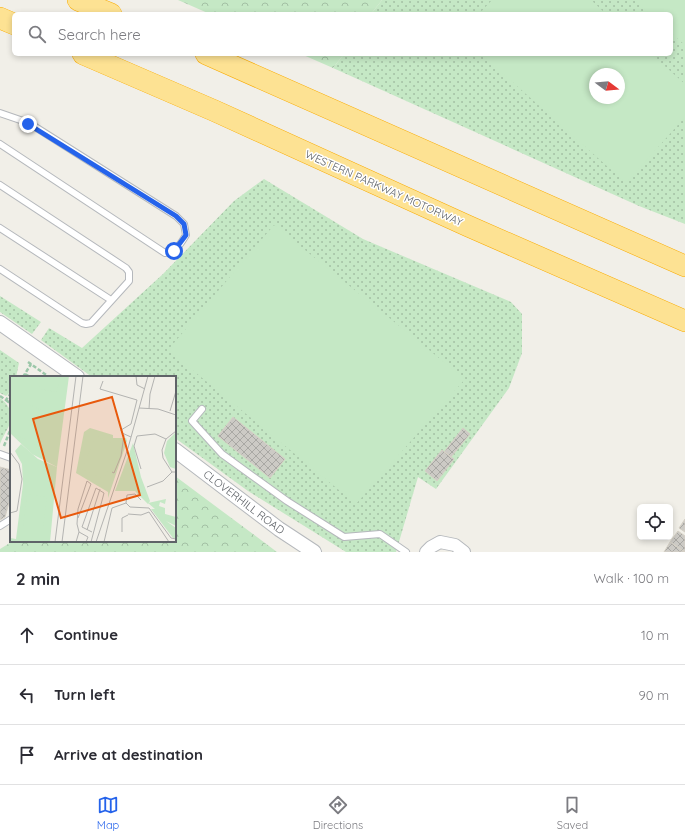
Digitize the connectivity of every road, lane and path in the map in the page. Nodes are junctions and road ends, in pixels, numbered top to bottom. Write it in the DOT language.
graph roads {
  1 [pos="78,0"];
  2 [pos="106,12"];
  3 [pos="0,18"];
  4 [pos="12,23"];
  5 [pos="88,56"];
  6 [pos="211,56"];
  7 [pos="0,113"];
  8 [pos="0,144"];
  9 [pos="0,185"];
  10 [pos="0,228"];
  11 [pos="685,266"];
  12 [pos="0,269"];
  13 [pos="111,300"];
  14 [pos="685,321"];
  15 [pos="0,323"];
  16 [pos="24,376"];
  17 [pos="48,376"];
  18 [pos="76,376"];
  19 [pos="10,394"];
  20 [pos="0,396"];
  21 [pos="6,400"];
  22 [pos="10,403"];
  23 [pos="202,409"];
  24 [pos="10,431"];
  25 [pos="176,451"];
  26 [pos="1,455"];
  27 [pos="10,520"];
  28 [pos="0,526"];
  29 [pos="314,552"];
  30 [pos="406,552"];
  31 [pos="426,552"];
  32 [pos="464,552"];
  1 -- 2 [label="highway"];
  3 -- 4 [label="highway"];
  5 -- 14 [label="highway, WESTERN PARKWAY MOTORWAY"];
  6 -- 11 [label="highway"];
  7 -- 8 [label="lane"];
  9 -- 13 [label="lane"];
  10 -- 13 [label="lane"];
  12 -- 13 [label="lane"];
  15 -- 18 [label="street"];
  16 -- 17 [label="path"];
  19 -- 21 [label="path"];
  20 -- 21 [label="path"];
  21 -- 22 [label="path"];
  23 -- 30 [label="lane"];
  24 -- 26 [label="path"];
  25 -- 29 [label="street, CLOVERHILL ROAD"];
  27 -- 28 [label="lane"];
  31 -- 32 [label="street"];
}
